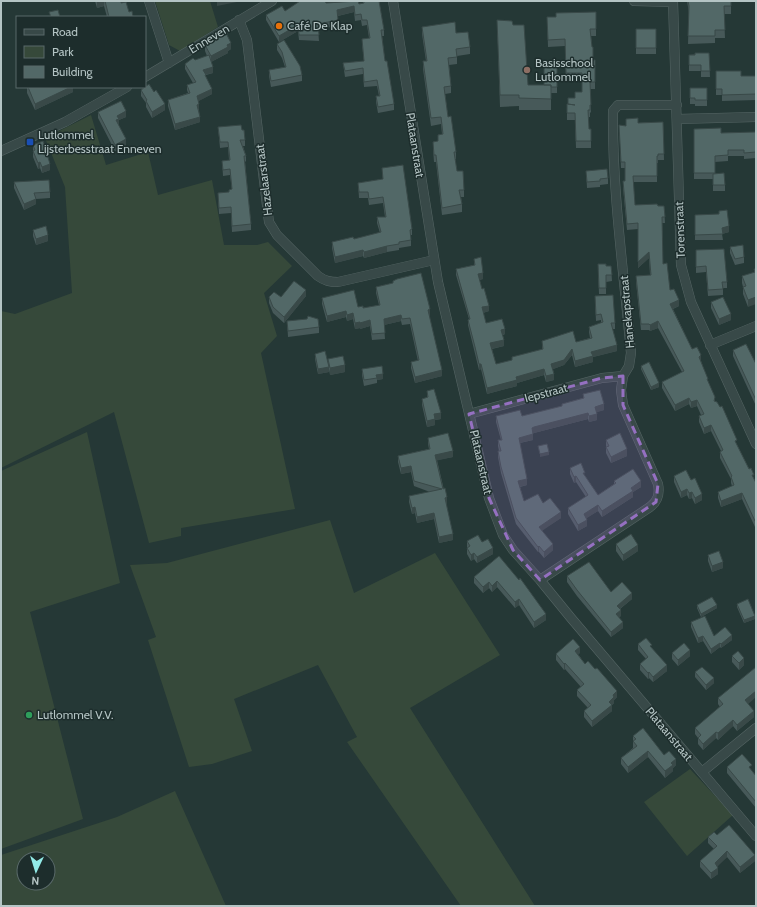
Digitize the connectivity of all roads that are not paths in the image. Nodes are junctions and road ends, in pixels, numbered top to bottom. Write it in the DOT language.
graph roads {
  1 [pos="149,1"];
  2 [pos="272,1"];
  3 [pos="393,1"];
  4 [pos="634,1"];
  5 [pos="673,1"];
  6 [pos="239,20"];
  7 [pos="169,63"];
  8 [pos="146,76"];
  9 [pos="125,88"];
  10 [pos="676,105"];
  11 [pos="756,117"];
  12 [pos="677,119"];
  13 [pos="1,151"];
  14 [pos="434,260"];
  15 [pos="756,326"];
  16 [pos="710,345"];
  17 [pos="623,376"];
  18 [pos="469,414"];
  19 [pos="755,440"];
  20 [pos="540,580"];
  21 [pos="756,728"];
  22 [pos="702,772"];
  23 [pos="756,836"];
  1 -- 7 [label="street"];
  2 -- 6 [label="street, Enneven"];
  3 -- 14 [label="street, Plataanstraat"];
  4 -- 5 [label="street"];
  5 -- 10 [label="street, Torenstraat"];
  6 -- 7 [label="street, Enneven"];
  6 -- 14 [label="street, Hazelaarstraat"];
  7 -- 8 [label="street, Enneven"];
  9 -- 13 [label="street"];
  10 -- 12 [label="street, Torenstraat"];
  10 -- 17 [label="street, Hanekapstraat"];
  11 -- 12 [label="street"];
  12 -- 16 [label="street, Torenstraat"];
  14 -- 18 [label="street, Plataanstraat"];
  15 -- 16 [label="street"];
  16 -- 19 [label="street, Torenstraat"];
  17 -- 18 [label="street, Iepstraat"];
  17 -- 20 [label="street, Hanekapstraat"];
  18 -- 20 [label="street, Plataanstraat"];
  20 -- 22 [label="street, Plataanstraat"];
  21 -- 22 [label="street"];
  22 -- 23 [label="street, Plataanstraat"];
}
